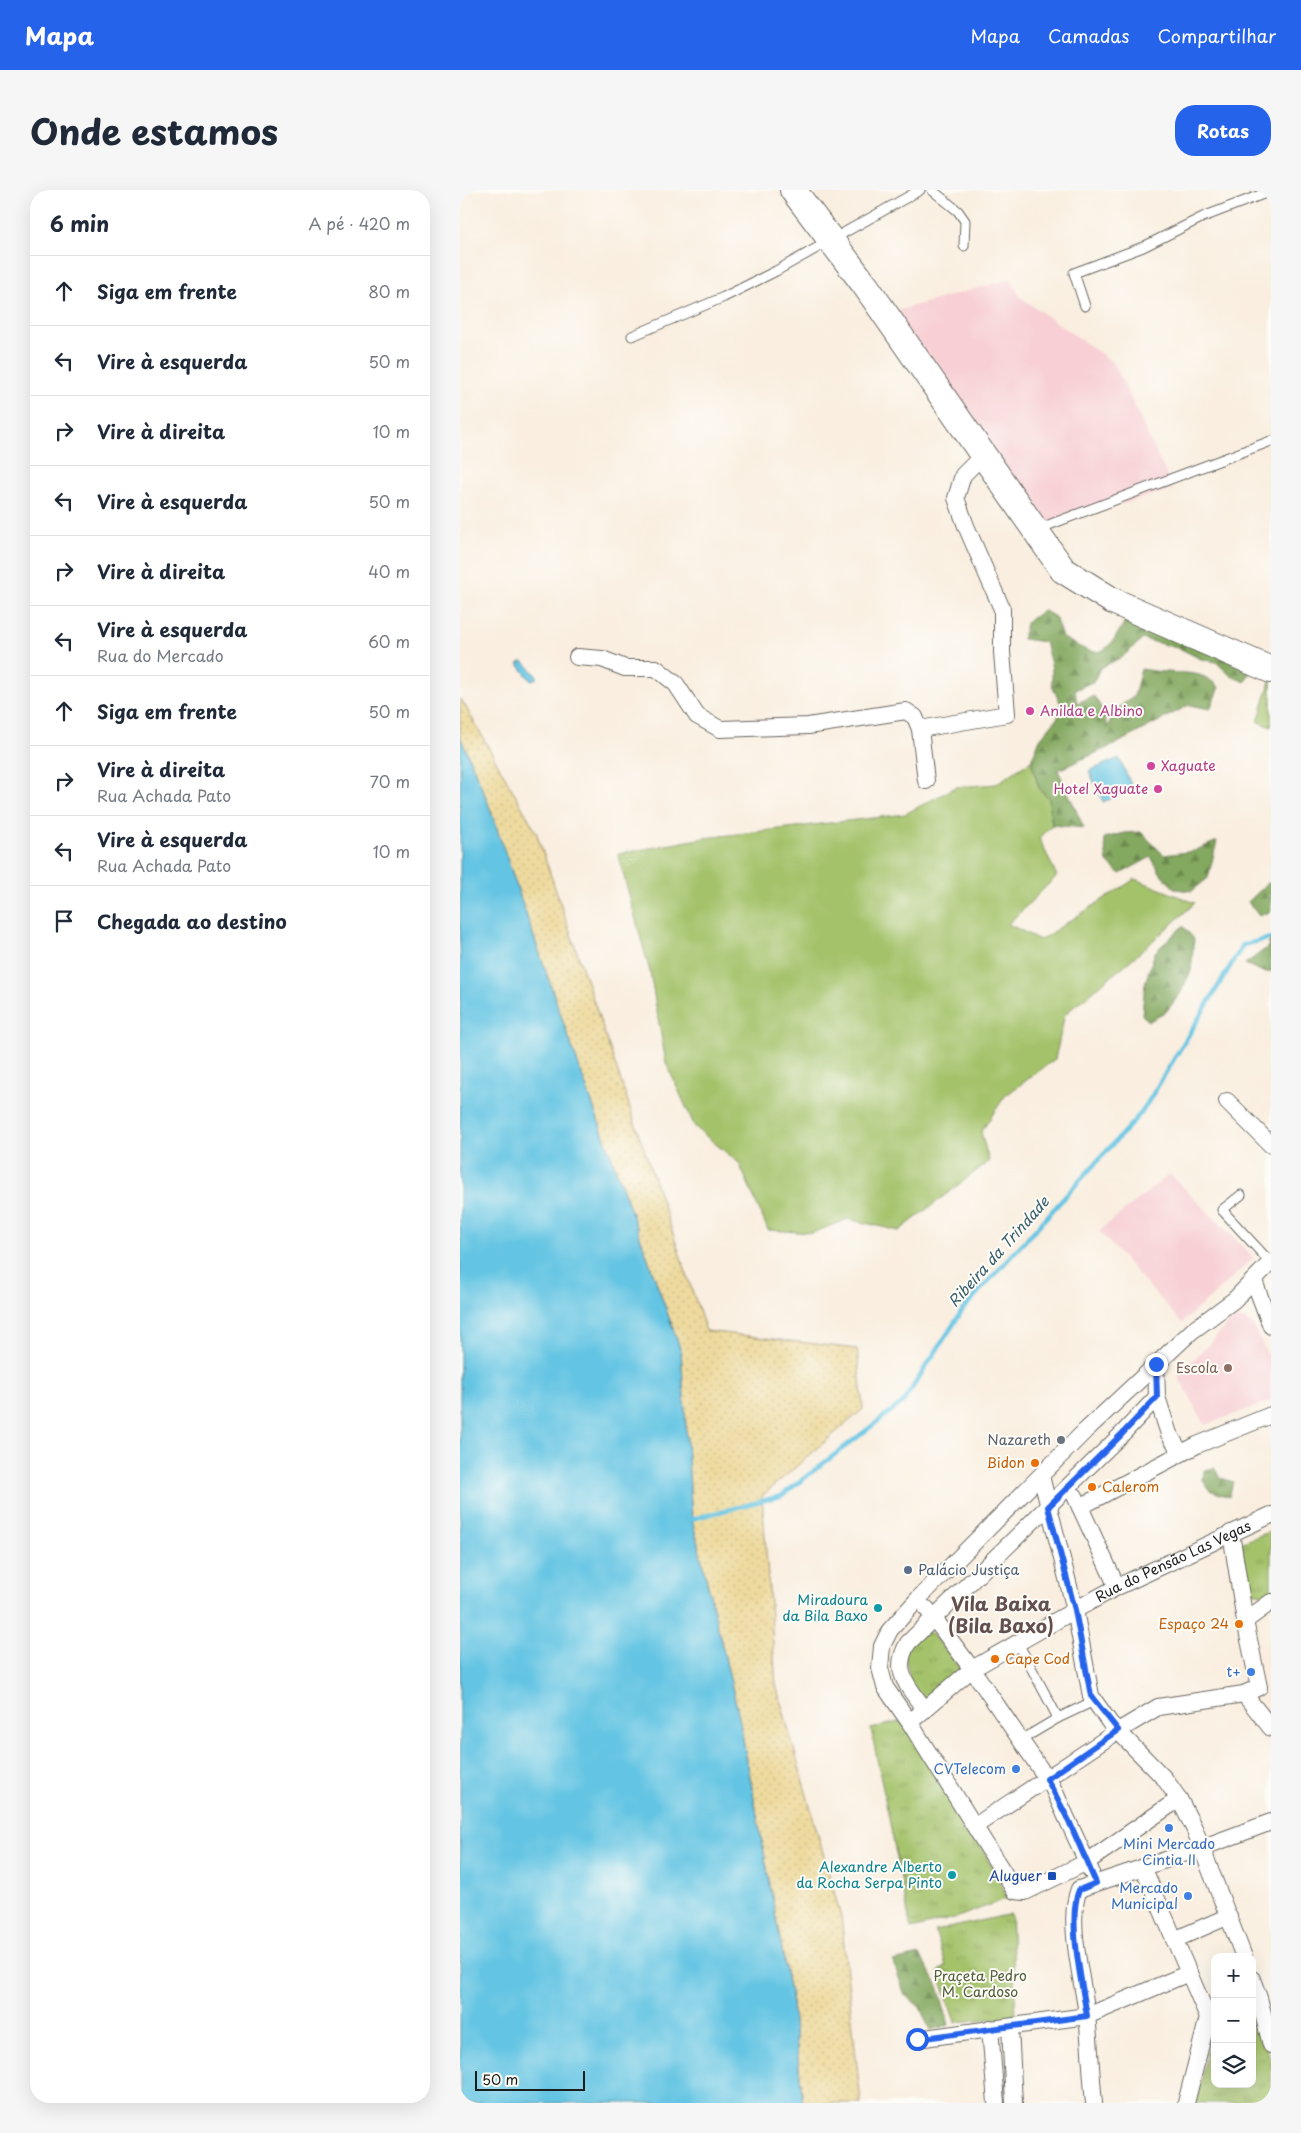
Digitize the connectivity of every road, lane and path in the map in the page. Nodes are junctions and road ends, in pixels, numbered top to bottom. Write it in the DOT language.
graph roads {
  1 [pos="793,190"];
  2 [pos="920,190"];
  3 [pos="932,190"];
  4 [pos="1271,191"];
  5 [pos="830,239"];
  6 [pos="964,246"];
  7 [pos="1085,306"];
  8 [pos="632,336"];
  9 [pos="1271,441"];
  10 [pos="982,456"];
  11 [pos="1035,530"];
  12 [pos="577,657"];
  13 [pos="1271,670"];
  14 [pos="920,729"];
  15 [pos="926,782"];
  16 [pos="1227,1101"];
  17 [pos="1271,1145"];
  18 [pos="1241,1195"];
  19 [pos="1271,1262"];
  20 [pos="1254,1280"];
  21 [pos="1271,1326"];
  22 [pos="1156,1364"];
  23 [pos="1157,1397"];
  24 [pos="1271,1415"];
  25 [pos="1181,1453"];
  26 [pos="1041,1476"];
  27 [pos="1070,1486"];
  28 [pos="1080,1506"];
  29 [pos="1048,1507"];
  30 [pos="1271,1515"];
  31 [pos="1231,1533"];
  32 [pos="1117,1588"];
  33 [pos="918,1599"];
  34 [pos="1271,1602"];
  35 [pos="1075,1610"];
  36 [pos="933,1618"];
  37 [pos="1246,1621"];
  38 [pos="1018,1643"];
  39 [pos="972,1669"];
  40 [pos="1258,1690"];
  41 [pos="1094,1701"];
  42 [pos="925,1710"];
  43 [pos="1058,1718"];
  44 [pos="910,1722"];
  45 [pos="1269,1728"];
  46 [pos="1118,1730"];
  47 [pos="1021,1740"];
  48 [pos="1047,1779"];
  49 [pos="1179,1799"];
  50 [pos="1271,1822"];
  51 [pos="975,1826"];
  52 [pos="1201,1848"];
  53 [pos="1087,1862"];
  54 [pos="1143,1867"];
  55 [pos="1096,1883"];
  56 [pos="1229,1916"];
  57 [pos="1174,1940"];
  58 [pos="1243,1953"];
  59 [pos="1189,1973"];
  60 [pos="1261,1998"];
  61 [pos="1087,2016"];
  62 [pos="1211,2016"];
  63 [pos="1010,2027"];
  64 [pos="990,2028"];
  65 [pos="917,2039"];
  66 [pos="1271,2045"];
  67 [pos="996,2103"];
  68 [pos="1014,2103"];
  69 [pos="1094,2103"];
  70 [pos="1186,2103"];
  1 -- 5 [label="main road"];
  2 -- 5 [label="lane"];
  3 -- 6 [label="lane"];
  4 -- 7 [label="lane"];
  5 -- 8 [label="lane"];
  5 -- 10 [label="main road"];
  9 -- 11 [label="lane"];
  10 -- 11 [label="main road"];
  10 -- 14 [label="street"];
  11 -- 13 [label="main road"];
  12 -- 14 [label="street"];
  14 -- 15 [label="street"];
  16 -- 17 [label="street"];
  18 -- 19 [label="lane"];
  19 -- 20 [label="street"];
  20 -- 21 [label="street"];
  20 -- 22 [label="street"];
  22 -- 23 [label="street"];
  22 -- 26 [label="street"];
  23 -- 25 [label="street"];
  23 -- 27 [label="street"];
  24 -- 25 [label="street"];
  25 -- 28 [label="street"];
  26 -- 29 [label="street"];
  26 -- 33 [label="street"];
  27 -- 28 [label="street"];
  27 -- 29 [label="street"];
  28 -- 32 [label="street"];
  29 -- 35 [label="street"];
  29 -- 36 [label="street"];
  30 -- 31 [label="street, Rua do Pensão Las Vegas"];
  31 -- 32 [label="street, Rua do Pensão Las Vegas"];
  31 -- 37 [label="street"];
  32 -- 35 [label="street, Rua do Pensão Las Vegas"];
  33 -- 36 [label="street"];
  33 -- 44 [label="street"];
  34 -- 37 [label="street"];
  35 -- 38 [label="street, Rua do Pensão Las Vegas"];
  35 -- 41 [label="street"];
  36 -- 39 [label="street"];
  36 -- 42 [label="street"];
  37 -- 40 [label="street"];
  38 -- 39 [label="street, Rua do Pensão Las Vegas"];
  38 -- 43 [label="lane"];
  39 -- 42 [label="street, Rua do Pensão Las Vegas"];
  39 -- 47 [label="street"];
  40 -- 45 [label="street"];
  40 -- 46 [label="street"];
  41 -- 43 [label="lane"];
  41 -- 46 [label="street"];
  42 -- 44 [label="street, Rua do Pensão Las Vegas"];
  43 -- 47 [label="lane"];
  44 -- 51 [label="street"];
  46 -- 48 [label="street"];
  46 -- 49 [label="street"];
  47 -- 48 [label="street"];
  48 -- 51 [label="street"];
  48 -- 53 [label="street"];
  49 -- 52 [label="street"];
  49 -- 53 [label="street"];
  50 -- 52 [label="street"];
  51 -- 53 [label="street"];
  52 -- 54 [label="street"];
  52 -- 56 [label="street"];
  53 -- 55 [label="street"];
  54 -- 55 [label="street"];
  54 -- 57 [label="street"];
  55 -- 61 [label="street"];
  56 -- 57 [label="street"];
  56 -- 58 [label="street"];
  57 -- 59 [label="street"];
  59 -- 61 [label="street"];
  59 -- 62 [label="street"];
  60 -- 66 [label="street"];
  61 -- 63 [label="street"];
  61 -- 69 [label="street"];
  62 -- 70 [label="street"];
  63 -- 64 [label="street"];
  63 -- 68 [label="street"];
  64 -- 65 [label="street"];
  64 -- 67 [label="street"];
}
